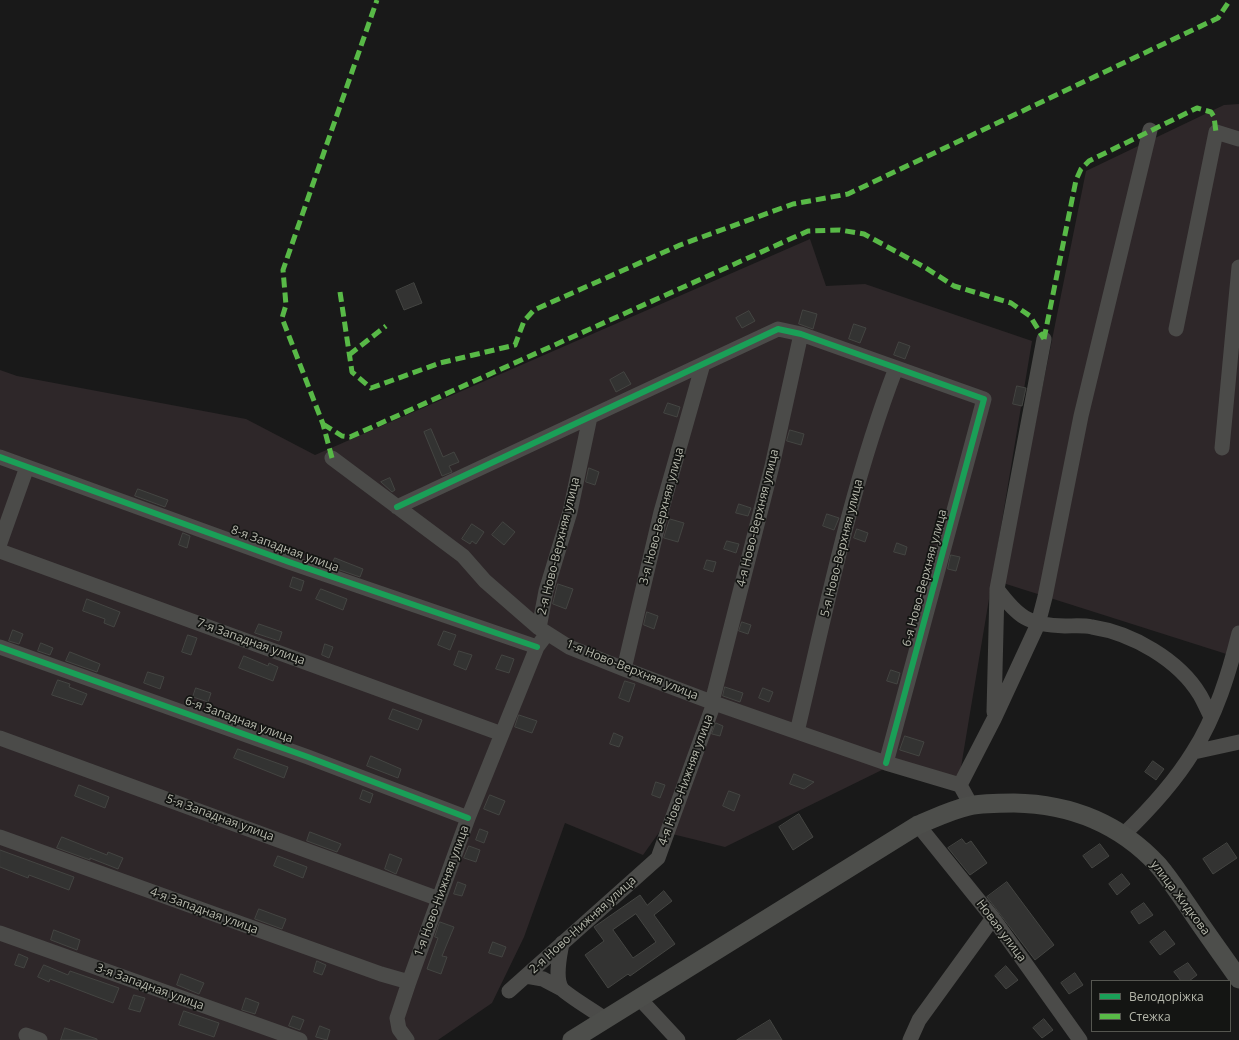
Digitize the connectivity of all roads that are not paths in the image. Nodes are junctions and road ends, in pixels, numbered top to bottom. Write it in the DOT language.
graph roads {
  1 [pos="1150,130"];
  2 [pos="1239,139"];
  3 [pos="1239,267"];
  4 [pos="1176,329"];
  5 [pos="801,334"];
  6 [pos="1044,339"];
  7 [pos="703,364"];
  8 [pos="896,368"];
  9 [pos="590,416"];
  10 [pos="1222,448"];
  11 [pos="0,457"];
  12 [pos="332,458"];
  13 [pos="27,467"];
  14 [pos="397,506"];
  15 [pos="1,537"];
  16 [pos="0,551"];
  17 [pos="997,589"];
  18 [pos="1038,624"];
  19 [pos="543,630"];
  20 [pos="1239,633"];
  21 [pos="0,647"];
  22 [pos="537,647"];
  23 [pos="624,669"];
  24 [pos="713,702"];
  25 [pos="1211,717"];
  26 [pos="994,719"];
  27 [pos="797,732"];
  28 [pos="502,734"];
  29 [pos="0,738"];
  30 [pos="1239,742"];
  31 [pos="1221,746"];
  32 [pos="1194,752"];
  33 [pos="1239,752"];
  34 [pos="886,763"];
  35 [pos="960,785"];
  36 [pos="971,806"];
  37 [pos="468,818"];
  38 [pos="918,825"];
  39 [pos="1123,835"];
  40 [pos="0,837"];
  41 [pos="658,858"];
  42 [pos="439,899"];
  43 [pos="993,918"];
  44 [pos="0,933"];
  45 [pos="562,943"];
  46 [pos="526,976"];
  47 [pos="1239,979"];
  48 [pos="409,982"];
  49 [pos="562,989"];
  50 [pos="509,991"];
  51 [pos="638,998"];
  52 [pos="605,1019"];
  53 [pos="300,1040"];
  54 [pos="407,1040"];
  55 [pos="572,1040"];
  56 [pos="678,1040"];
  57 [pos="910,1040"];
  58 [pos="1080,1040"];
  1 -- 18 [label="street"];
  2 -- 4 [label="street"];
  3 -- 10 [label="street"];
  5 -- 7 [label="street"];
  5 -- 8 [label="street"];
  5 -- 24 [label="street, 4-я Ново-Верхняя улица"];
  6 -- 17 [label="street"];
  7 -- 9 [label="street"];
  7 -- 23 [label="street, 3-я Ново-Верхняя улица"];
  8 -- 27 [label="street, 5-я Ново-Верхняя улица"];
  8 -- 34 [label="street, 6-я Ново-Верхняя улица"];
  9 -- 14 [label="street"];
  9 -- 19 [label="street, 2-я Ново-Верхняя улица"];
  11 -- 13 [label="street, 8-я Западная улица"];
  12 -- 14 [label="street, 1-я Ново-Верхняя улица"];
  13 -- 15 [label="street"];
  13 -- 22 [label="street, 8-я Западная улица"];
  14 -- 19 [label="street, 1-я Ново-Верхняя улица"];
  16 -- 28 [label="street, 7-я Западная улица"];
  17 -- 18 [label="street"];
  17 -- 26 [label="street"];
  18 -- 25 [label="street"];
  18 -- 26 [label="street"];
  19 -- 22 [label="street, 1-я Ново-Нижняя улица"];
  19 -- 23 [label="street, 1-я Ново-Верхняя улица"];
  20 -- 25 [label="street"];
  21 -- 37 [label="street, 6-я Западная улица"];
  22 -- 28 [label="street, 1-я Ново-Нижняя улица"];
  23 -- 24 [label="street, 1-я Ново-Верхняя улица"];
  24 -- 27 [label="street, 1-я Ново-Верхняя улица"];
  24 -- 41 [label="street, 4-я Ново-Нижняя улица"];
  25 -- 32 [label="street"];
  26 -- 35 [label="street"];
  27 -- 34 [label="street, 1-я Ново-Верхняя улица"];
  28 -- 37 [label="street, 1-я Ново-Нижняя улица"];
  29 -- 42 [label="street, 5-я Западная улица"];
  30 -- 31 [label="street"];
  31 -- 32 [label="street"];
  31 -- 33 [label="street"];
  32 -- 39 [label="street"];
  34 -- 35 [label="street, 1-я Ново-Верхняя улица"];
  35 -- 36 [label="street"];
  36 -- 38 [label="main road, улица Жидкова"];
  36 -- 39 [label="main road, улица Жидкова"];
  37 -- 42 [label="street, 1-я Ново-Нижняя улица"];
  38 -- 43 [label="street, Новая улица"];
  38 -- 51 [label="main road, улица Жидкова"];
  39 -- 47 [label="main road, улица Жидкова"];
  40 -- 48 [label="street, 4-я Западная улица"];
  41 -- 45 [label="street, 2-я Ново-Нижняя улица"];
  42 -- 48 [label="street, 1-я Ново-Нижняя улица"];
  43 -- 57 [label="street"];
  43 -- 58 [label="street, Новая улица"];
  44 -- 53 [label="street, 3-я Западная улица"];
  45 -- 46 [label="street, 2-я Ново-Нижняя улица"];
  45 -- 49 [label="street"];
  46 -- 49 [label="street"];
  46 -- 50 [label="street, 2-я Ново-Нижняя улица"];
  48 -- 54 [label="street, 1-я Ново-Нижняя улица"];
  49 -- 52 [label="street"];
  51 -- 52 [label="main road, улица Жидкова"];
  51 -- 56 [label="street"];
  52 -- 55 [label="main road, улица Жидкова"];
}
